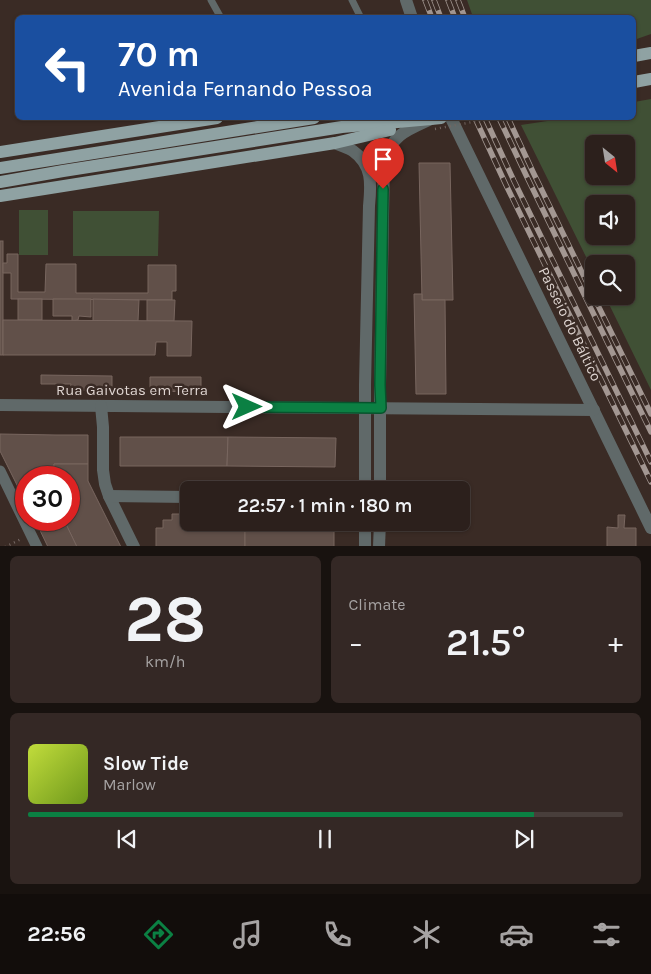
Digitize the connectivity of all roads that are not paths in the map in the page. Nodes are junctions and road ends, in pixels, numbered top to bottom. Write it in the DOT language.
graph roads {
  1 [pos="211,0"];
  2 [pos="352,0"];
  3 [pos="406,0"];
  4 [pos="219,15"];
  5 [pos="360,15"];
  6 [pos="411,15"];
  7 [pos="651,53"];
  8 [pos="636,56"];
  9 [pos="651,79"];
  10 [pos="636,82"];
  11 [pos="204,120"];
  12 [pos="301,120"];
  13 [pos="453,120"];
  14 [pos="436,122"];
  15 [pos="335,143"];
  16 [pos="0,152"];
  17 [pos="0,168"];
  18 [pos="0,182"];
  19 [pos="0,196"];
  20 [pos="0,405"];
  21 [pos="101,406"];
  22 [pos="366,408"];
  23 [pos="381,408"];
  24 [pos="594,410"];
  25 [pos="0,471"];
  26 [pos="365,481"];
  27 [pos="380,481"];
  28 [pos="109,496"];
  29 [pos="180,497"];
  30 [pos="651,528"];
  31 [pos="365,531"];
  32 [pos="380,531"];
  33 [pos="37,546"];
  34 [pos="134,546"];
  35 [pos="365,546"];
  36 [pos="380,546"];
  1 -- 4 [label="lane"];
  2 -- 5 [label="lane"];
  3 -- 6 [label="street"];
  7 -- 8 [label="main road"];
  9 -- 10 [label="main road"];
  11 -- 16 [label="main road"];
  12 -- 17 [label="main road"];
  13 -- 24 [label="street, Passeio do Báltico"];
  14 -- 15 [label="main road"];
  14 -- 18 [label="main road"];
  14 -- 23 [label="street"];
  15 -- 19 [label="main road"];
  15 -- 22 [label="street"];
  20 -- 21 [label="street, Rua Gaivotas em Terra"];
  21 -- 22 [label="street, Rua Gaivotas em Terra"];
  21 -- 28 [label="street"];
  22 -- 23 [label="street, Rua Gaivotas em Terra"];
  22 -- 26 [label="street"];
  23 -- 24 [label="street, Rua Gaivotas em Terra"];
  23 -- 27 [label="street"];
  24 -- 30 [label="street, Passeio do Báltico"];
  25 -- 33 [label="street"];
  28 -- 29 [label="street"];
  28 -- 34 [label="street"];
  31 -- 35 [label="street"];
  32 -- 36 [label="street"];
}
